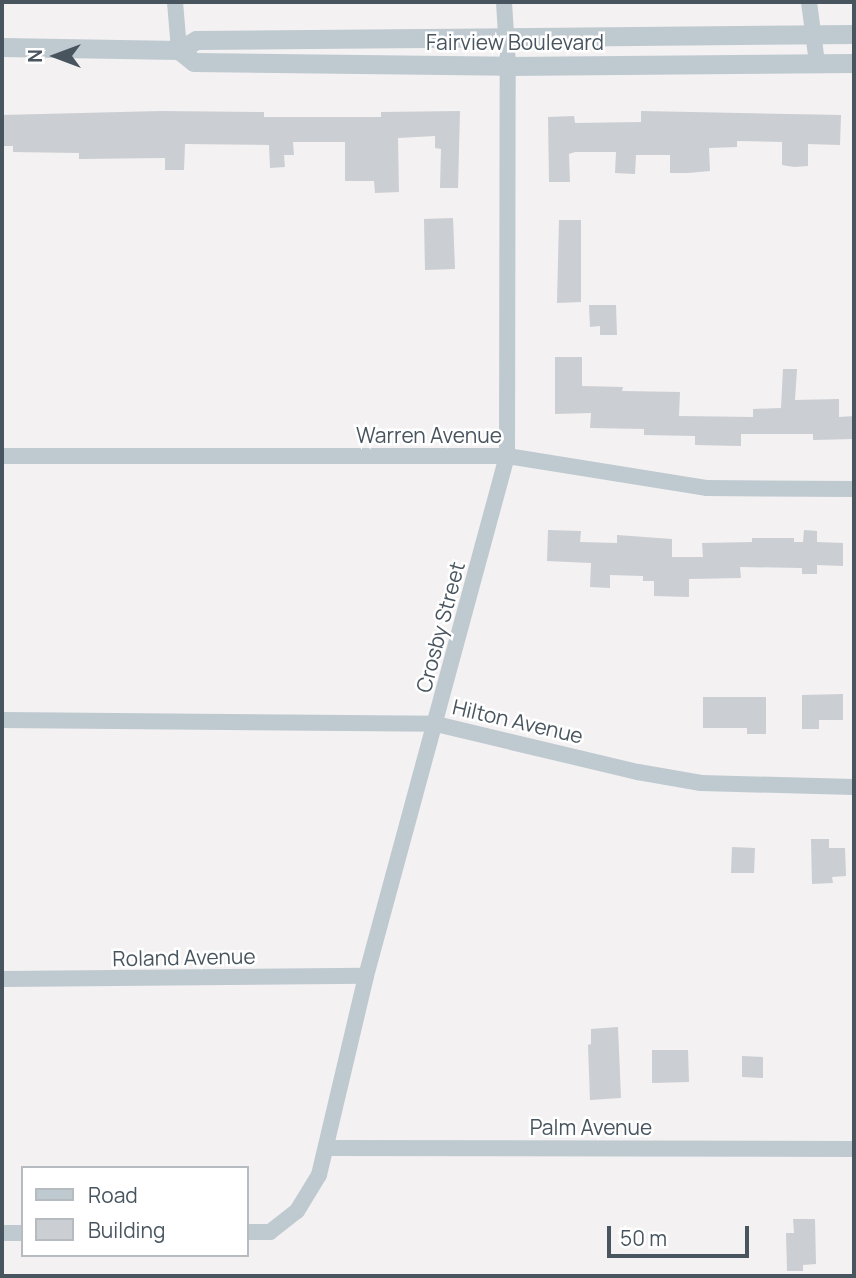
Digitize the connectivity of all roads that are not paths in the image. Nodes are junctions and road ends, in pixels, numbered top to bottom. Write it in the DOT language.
graph roads {
  1 [pos="175,2"];
  2 [pos="504,2"];
  3 [pos="809,2"];
  4 [pos="854,34"];
  5 [pos="814,36"];
  6 [pos="508,38"];
  7 [pos="2,47"];
  8 [pos="179,51"];
  9 [pos="817,63"];
  10 [pos="854,63"];
  11 [pos="508,66"];
  12 [pos="2,456"];
  13 [pos="507,456"];
  14 [pos="854,489"];
  15 [pos="2,720"];
  16 [pos="436,724"];
  17 [pos="854,787"];
  18 [pos="366,976"];
  19 [pos="2,979"];
  20 [pos="328,1148"];
  21 [pos="854,1149"];
  22 [pos="248,1232"];
  23 [pos="2,1233"];
  24 [pos="21,1233"];
  1 -- 8 [label="street"];
  2 -- 6 [label="street, Crosby Street"];
  3 -- 5 [label="street"];
  4 -- 5 [label="street, Fairview Boulevard"];
  5 -- 6 [label="street, Fairview Boulevard"];
  5 -- 9 [label="street"];
  6 -- 8 [label="street, Fairview Boulevard"];
  6 -- 11 [label="street, Crosby Street"];
  7 -- 8 [label="street, Fairview Boulevard"];
  8 -- 11 [label="street, Fairview Boulevard"];
  9 -- 10 [label="street, Fairview Boulevard"];
  9 -- 11 [label="street, Fairview Boulevard"];
  11 -- 13 [label="street, Crosby Street"];
  12 -- 13 [label="street, Warren Avenue"];
  13 -- 14 [label="street, Warren Avenue"];
  13 -- 16 [label="street, Crosby Street"];
  15 -- 16 [label="street, Hilton Avenue"];
  16 -- 17 [label="street, Hilton Avenue"];
  16 -- 18 [label="street, Crosby Street"];
  18 -- 19 [label="street, Roland Avenue"];
  18 -- 20 [label="street, Crosby Street"];
  20 -- 21 [label="street, Palm Avenue"];
  20 -- 22 [label="street, Crosby Street"];
  23 -- 24 [label="street"];
}
